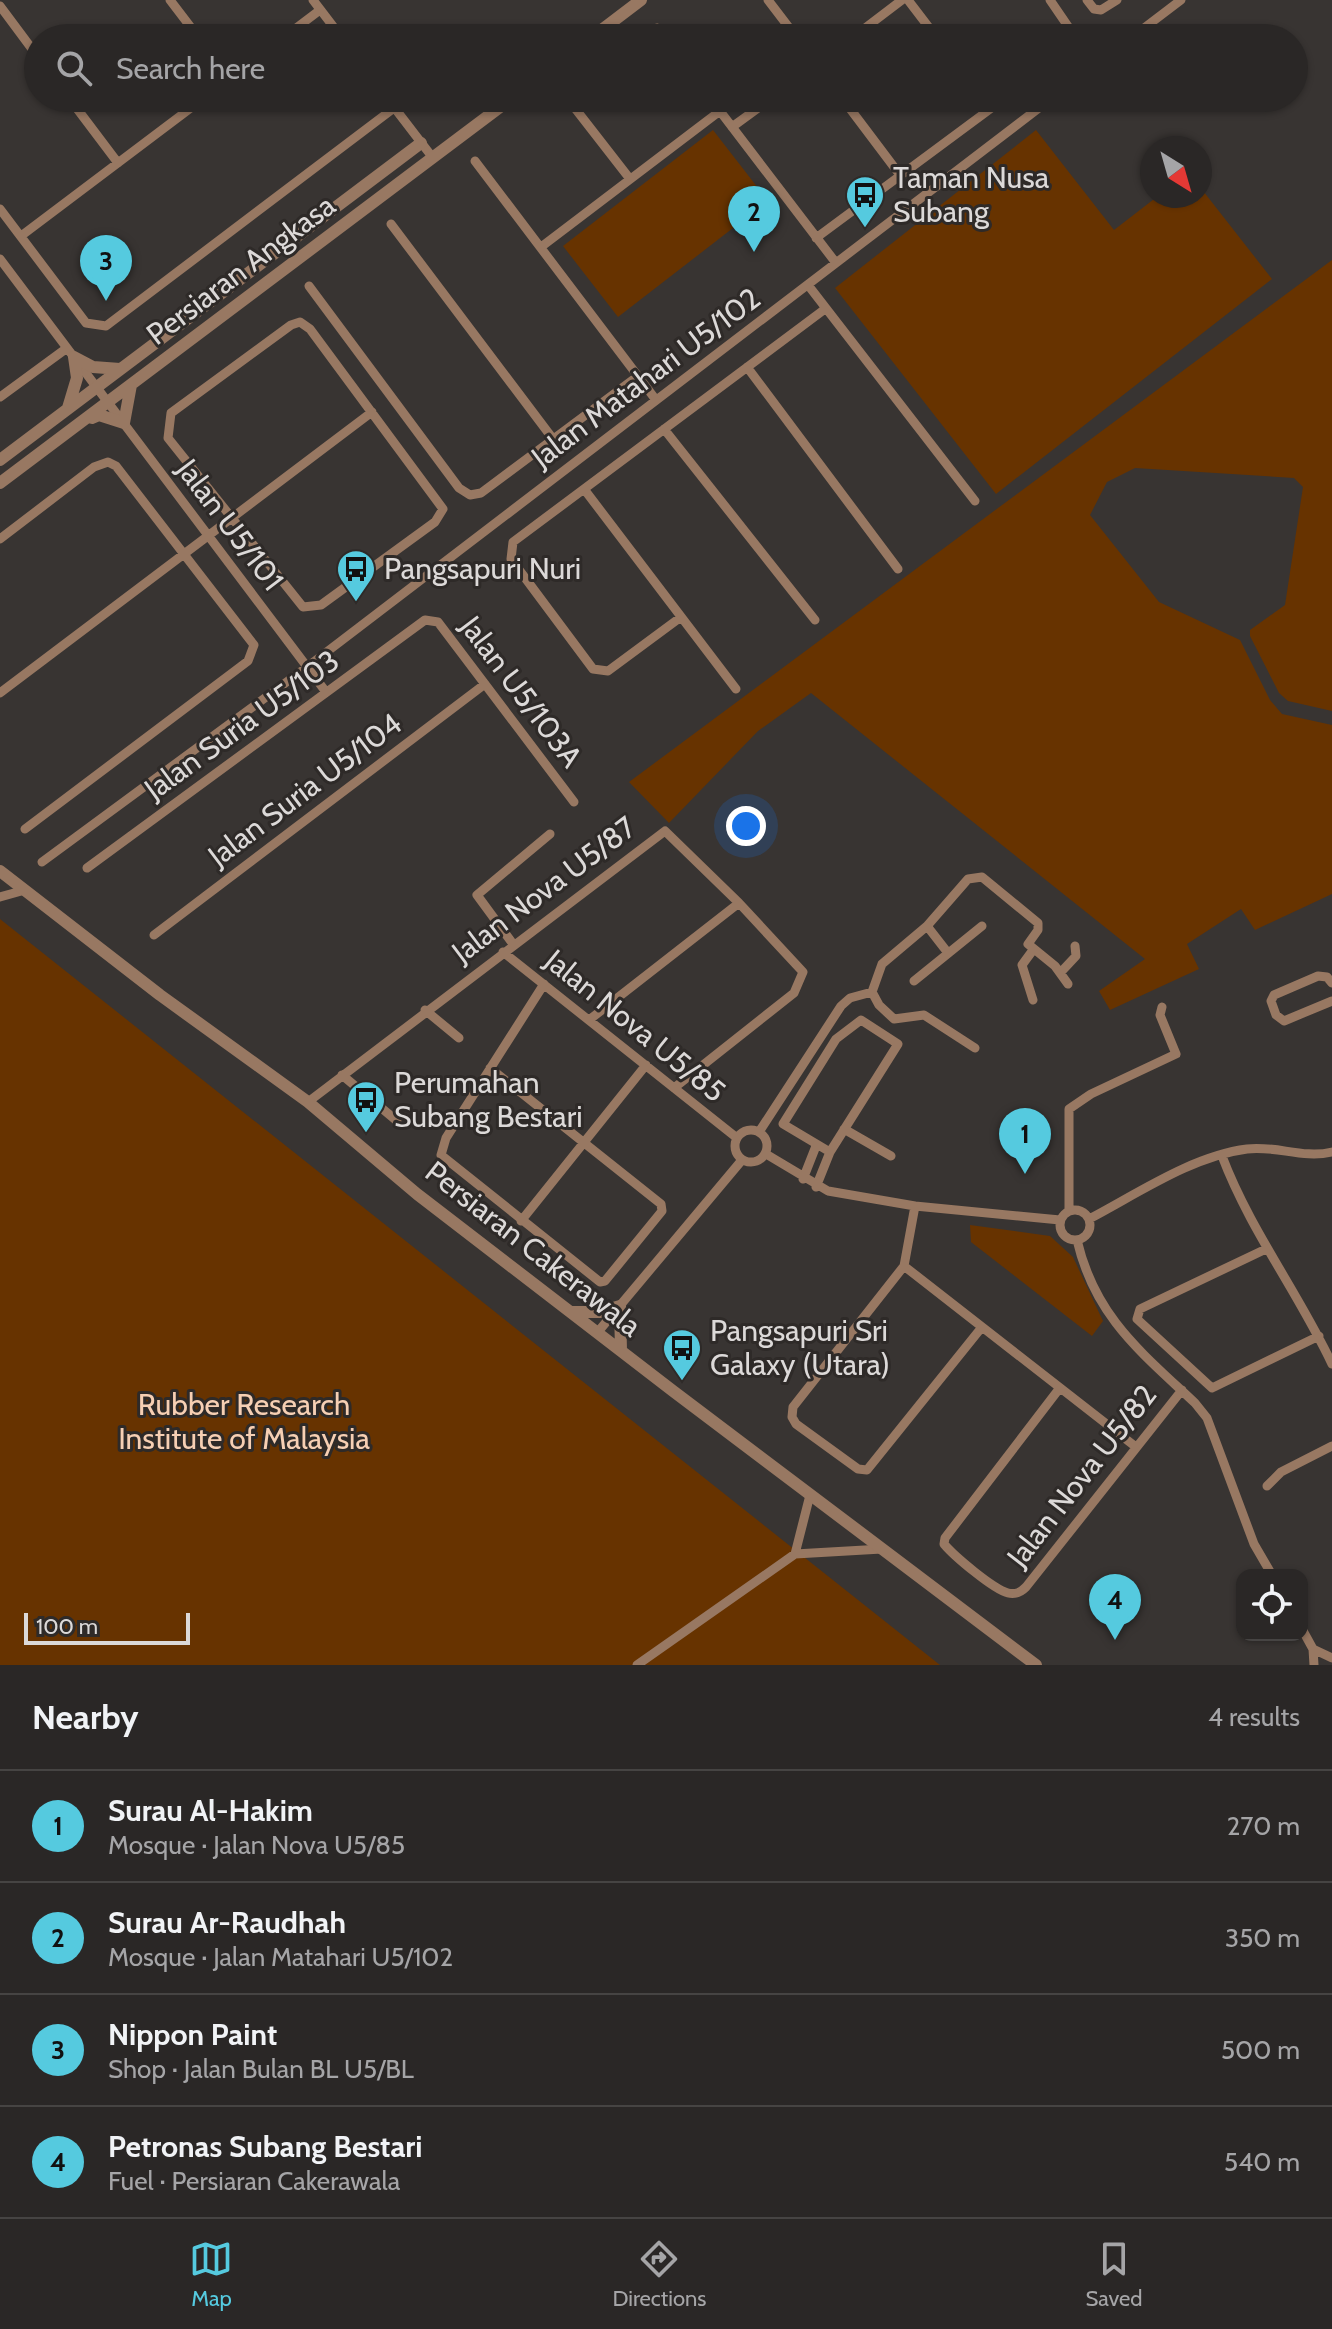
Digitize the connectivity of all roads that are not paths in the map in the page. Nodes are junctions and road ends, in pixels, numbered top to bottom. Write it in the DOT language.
graph roads {
  1 [pos="170,0"];
  2 [pos="313,0"];
  3 [pos="641,0"];
  4 [pos="768,0"];
  5 [pos="905,0"];
  6 [pos="1050,0"];
  7 [pos="1087,0"];
  8 [pos="1117,0"];
  9 [pos="1181,0"];
  10 [pos="0,6"];
  11 [pos="320,10"];
  12 [pos="188,24"];
  13 [pos="302,24"];
  14 [pos="331,24"];
  15 [pos="609,24"];
  16 [pos="786,24"];
  17 [pos="872,24"];
  18 [pos="925,24"];
  19 [pos="1066,24"];
  20 [pos="1149,24"];
  21 [pos="24,38"];
  22 [pos="80,112"];
  23 [pos="185,112"];
  24 [pos="389,112"];
  25 [pos="397,112"];
  26 [pos="494,112"];
  27 [pos="578,112"];
  28 [pos="719,112"];
  29 [pos="721,112"];
  30 [pos="753,112"];
  31 [pos="853,112"];
  32 [pos="986,112"];
  33 [pos="1034,112"];
  34 [pos="732,127"];
  35 [pos="421,143"];
  36 [pos="433,158"];
  37 [pos="475,161"];
  38 [pos="118,163"];
  39 [pos="900,175"];
  40 [pos="630,179"];
  41 [pos="0,209"];
  42 [pos="391,224"];
  43 [pos="21,236"];
  44 [pos="816,238"];
  45 [pos="541,247"];
  46 [pos="0,259"];
  47 [pos="836,263"];
  48 [pos="808,285"];
  49 [pos="309,286"];
  50 [pos="825,309"];
  51 [pos="71,353"];
  52 [pos="747,367"];
  53 [pos="120,369"];
  54 [pos="638,376"];
  55 [pos="131,385"];
  56 [pos="96,387"];
  57 [pos="0,397"];
  58 [pos="656,400"];
  59 [pos="108,403"];
  60 [pos="68,408"];
  61 [pos="372,412"];
  62 [pos="81,422"];
  63 [pos="124,423"];
  64 [pos="664,429"];
  65 [pos="553,439"];
  66 [pos="0,460"];
  67 [pos="0,483"];
  68 [pos="584,489"];
  69 [pos="975,501"];
  70 [pos="229,519"];
  71 [pos="208,535"];
  72 [pos="0,539"];
  73 [pos="183,554"];
  74 [pos="898,569"];
  75 [pos="681,617"];
  76 [pos="425,620"];
  77 [pos="815,620"];
  78 [pos="307,667"];
  79 [pos="485,684"];
  80 [pos="4,689"];
  81 [pos="736,689"];
  82 [pos="326,692"];
  83 [pos="574,802"];
  84 [pos="25,829"];
  85 [pos="550,834"];
  86 [pos="42,862"];
  87 [pos="87,868"];
  88 [pos="0,871"];
  89 [pos="25,890"];
  90 [pos="0,897"];
  91 [pos="739,903"];
  92 [pos="927,926"];
  93 [pos="982,926"];
  94 [pos="154,935"];
  95 [pos="513,944"];
  96 [pos="1075,946"];
  97 [pos="1033,950"];
  98 [pos="503,952"];
  99 [pos="948,953"];
  100 [pos="1061,972"];
  101 [pos="914,981"];
  102 [pos="1332,983"];
  103 [pos="544,984"];
  104 [pos="1068,984"];
  105 [pos="872,992"];
  106 [pos="1033,1000"];
  107 [pos="1332,1001"];
  108 [pos="1162,1007"];
  109 [pos="425,1010"];
  110 [pos="589,1020"];
  111 [pos="459,1038"];
  112 [pos="975,1048"];
  113 [pos="646,1065"];
  114 [pos="490,1068"];
  115 [pos="342,1075"];
  116 [pos="674,1088"];
  117 [pos="308,1102"];
  118 [pos="397,1121"];
  119 [pos="844,1129"];
  120 [pos="759,1132"];
  121 [pos="737,1138"];
  122 [pos="582,1143"];
  123 [pos="816,1146"];
  124 [pos="830,1152"];
  125 [pos="1332,1152"];
  126 [pos="766,1154"];
  127 [pos="891,1156"];
  128 [pos="1222,1156"];
  129 [pos="742,1160"];
  130 [pos="803,1179"];
  131 [pos="816,1187"];
  132 [pos="915,1206"];
  133 [pos="1069,1211"];
  134 [pos="1089,1219"];
  135 [pos="1060,1220"];
  136 [pos="521,1221"];
  137 [pos="1077,1240"];
  138 [pos="1266,1249"];
  139 [pos="904,1266"];
  140 [pos="620,1306"];
  141 [pos="571,1312"];
  142 [pos="982,1327"];
  143 [pos="597,1333"];
  144 [pos="1319,1336"];
  145 [pos="621,1351"];
  146 [pos="1332,1364"];
  147 [pos="1059,1389"];
  148 [pos="1182,1390"];
  149 [pos="1332,1446"];
  150 [pos="1136,1447"];
  151 [pos="1267,1486"];
  152 [pos="810,1495"];
  153 [pos="882,1549"];
  154 [pos="795,1554"];
  155 [pos="1269,1569"];
  156 [pos="1308,1640"];
  157 [pos="1313,1649"];
  158 [pos="1332,1658"];
  159 [pos="637,1665"];
  160 [pos="1036,1665"];
  161 [pos="1314,1665"];
  1 -- 12 [label="street"];
  2 -- 11 [label="street"];
  3 -- 15 [label="street"];
  4 -- 16 [label="street"];
  5 -- 17 [label="street"];
  5 -- 18 [label="street"];
  6 -- 19 [label="street"];
  7 -- 8 [label="street"];
  9 -- 20 [label="street"];
  10 -- 21 [label="street"];
  11 -- 13 [label="street"];
  11 -- 14 [label="street"];
  22 -- 38 [label="street"];
  23 -- 38 [label="street"];
  24 -- 43 [label="street"];
  25 -- 35 [label="street"];
  26 -- 36 [label="street, Persiaran Angkasa"];
  27 -- 40 [label="street"];
  28 -- 40 [label="street"];
  29 -- 34 [label="street"];
  30 -- 34 [label="street"];
  31 -- 39 [label="street"];
  32 -- 39 [label="street"];
  33 -- 47 [label="street, Jalan Matahari U5/102"];
  34 -- 44 [label="street"];
  35 -- 36 [label="street"];
  35 -- 53 [label="street, Persiaran Angkasa"];
  36 -- 55 [label="street, Persiaran Angkasa"];
  37 -- 45 [label="street"];
  38 -- 43 [label="street"];
  39 -- 44 [label="street"];
  40 -- 45 [label="street"];
  41 -- 43 [label="street"];
  42 -- 65 [label="street"];
  44 -- 47 [label="street"];
  45 -- 54 [label="street"];
  46 -- 51 [label="street, Jalan U5/101"];
  47 -- 48 [label="street, Jalan Matahari U5/102"];
  48 -- 50 [label="street"];
  48 -- 58 [label="street, Jalan Matahari U5/102"];
  49 -- 65 [label="street"];
  50 -- 52 [label="street"];
  50 -- 69 [label="street"];
  51 -- 53 [label="street"];
  51 -- 56 [label="street, Jalan U5/101"];
  51 -- 57 [label="street"];
  51 -- 60 [label="street"];
  52 -- 64 [label="street"];
  52 -- 74 [label="street"];
  53 -- 56 [label="street, Persiaran Angkasa"];
  54 -- 58 [label="street"];
  54 -- 65 [label="street"];
  55 -- 59 [label="street, Persiaran Angkasa"];
  55 -- 63 [label="street"];
  56 -- 59 [label="street, Jalan U5/101"];
  56 -- 60 [label="street, Persiaran Angkasa"];
  58 -- 78 [label="street, Jalan Matahari U5/102"];
  59 -- 62 [label="street, Persiaran Angkasa"];
  59 -- 63 [label="street, Jalan U5/101"];
  60 -- 66 [label="street, Persiaran Angkasa"];
  61 -- 70 [label="street"];
  61 -- 70 [label="street"];
  61 -- 70 [label="street"];
  62 -- 63 [label="street"];
  62 -- 67 [label="street, Persiaran Angkasa"];
  63 -- 71 [label="street, Jalan U5/101"];
  64 -- 68 [label="street"];
  64 -- 77 [label="street"];
  68 -- 75 [label="street"];
  68 -- 75 [label="street"];
  70 -- 71 [label="street"];
  71 -- 73 [label="street"];
  71 -- 78 [label="street, Jalan U5/101"];
  72 -- 73 [label="street"];
  73 -- 80 [label="street"];
  73 -- 84 [label="street"];
  75 -- 81 [label="street"];
  76 -- 79 [label="street, Jalan U5/103A"];
  76 -- 82 [label="street, Jalan Suria U5/103"];
  78 -- 82 [label="street, Jalan U5/101"];
  78 -- 86 [label="street, Jalan Matahari U5/102"];
  79 -- 83 [label="street, Jalan U5/103A"];
  79 -- 94 [label="street, Jalan Suria U5/104"];
  82 -- 87 [label="street, Jalan Suria U5/103"];
  85 -- 95 [label="street"];
  88 -- 89 [label="street, Persiaran Cakerawala"];
  89 -- 90 [label="street"];
  89 -- 117 [label="street, Persiaran Cakerawala"];
  91 -- 95 [label="street, Jalan Nova U5/87"];
  91 -- 110 [label="street"];
  91 -- 116 [label="street, Jalan Nova U5/87"];
  92 -- 97 [label="street"];
  92 -- 99 [label="street"];
  92 -- 105 [label="street"];
  93 -- 99 [label="street"];
  95 -- 98 [label="street, Jalan Nova U5/87"];
  96 -- 100 [label="street"];
  97 -- 100 [label="street"];
  97 -- 106 [label="street"];
  98 -- 103 [label="street, Jalan Nova U5/85"];
  98 -- 109 [label="street, Jalan Nova U5/87"];
  99 -- 101 [label="street"];
  100 -- 104 [label="street"];
  102 -- 107 [label="street"];
  103 -- 110 [label="street, Jalan Nova U5/85"];
  103 -- 114 [label="street"];
  105 -- 112 [label="street"];
  105 -- 120 [label="street"];
  108 -- 133 [label="street"];
  109 -- 111 [label="street"];
  109 -- 115 [label="street, Jalan Nova U5/87"];
  110 -- 113 [label="street, Jalan Nova U5/85"];
  113 -- 116 [label="street, Jalan Nova U5/85"];
  113 -- 122 [label="street"];
  114 -- 122 [label="street"];
  114 -- 136 [label="street"];
  115 -- 117 [label="street, Jalan Nova U5/87"];
  115 -- 118 [label="street"];
  116 -- 121 [label="street, Jalan Nova U5/85"];
  117 -- 141 [label="street, Persiaran Cakerawala"];
  119 -- 123 [label="street"];
  119 -- 124 [label="street"];
  119 -- 127 [label="street"];
  120 -- 121 [label="street"];
  120 -- 126 [label="street"];
  121 -- 129 [label="street"];
  122 -- 136 [label="street"];
  122 -- 136 [label="street"];
  123 -- 124 [label="street"];
  123 -- 130 [label="street"];
  124 -- 131 [label="street"];
  125 -- 128 [label="street"];
  126 -- 129 [label="street"];
  126 -- 130 [label="street"];
  128 -- 134 [label="street"];
  128 -- 138 [label="street"];
  129 -- 140 [label="street"];
  130 -- 131 [label="street"];
  131 -- 132 [label="street"];
  132 -- 135 [label="street"];
  132 -- 139 [label="street"];
  133 -- 134 [label="street"];
  133 -- 135 [label="street"];
  134 -- 137 [label="street"];
  135 -- 137 [label="street"];
  137 -- 148 [label="street"];
  138 -- 144 [label="street"];
  138 -- 144 [label="street"];
  139 -- 142 [label="street"];
  139 -- 142 [label="street"];
  140 -- 141 [label="street"];
  140 -- 143 [label="street"];
  140 -- 145 [label="street"];
  141 -- 143 [label="street, Persiaran Cakerawala"];
  142 -- 147 [label="street"];
  143 -- 145 [label="street, Persiaran Cakerawala"];
  144 -- 146 [label="street"];
  145 -- 152 [label="street, Persiaran Cakerawala"];
  147 -- 150 [label="street"];
  147 -- 150 [label="street, Jalan Nova U5/82"];
  148 -- 150 [label="street, Jalan Nova U5/82"];
  148 -- 155 [label="street"];
  149 -- 151 [label="street"];
  152 -- 153 [label="street, Persiaran Cakerawala"];
  152 -- 154 [label="street"];
  153 -- 154 [label="street"];
  153 -- 160 [label="street, Persiaran Cakerawala"];
  154 -- 159 [label="street"];
  156 -- 157 [label="street"];
  157 -- 158 [label="street"];
  157 -- 161 [label="street"];
}
